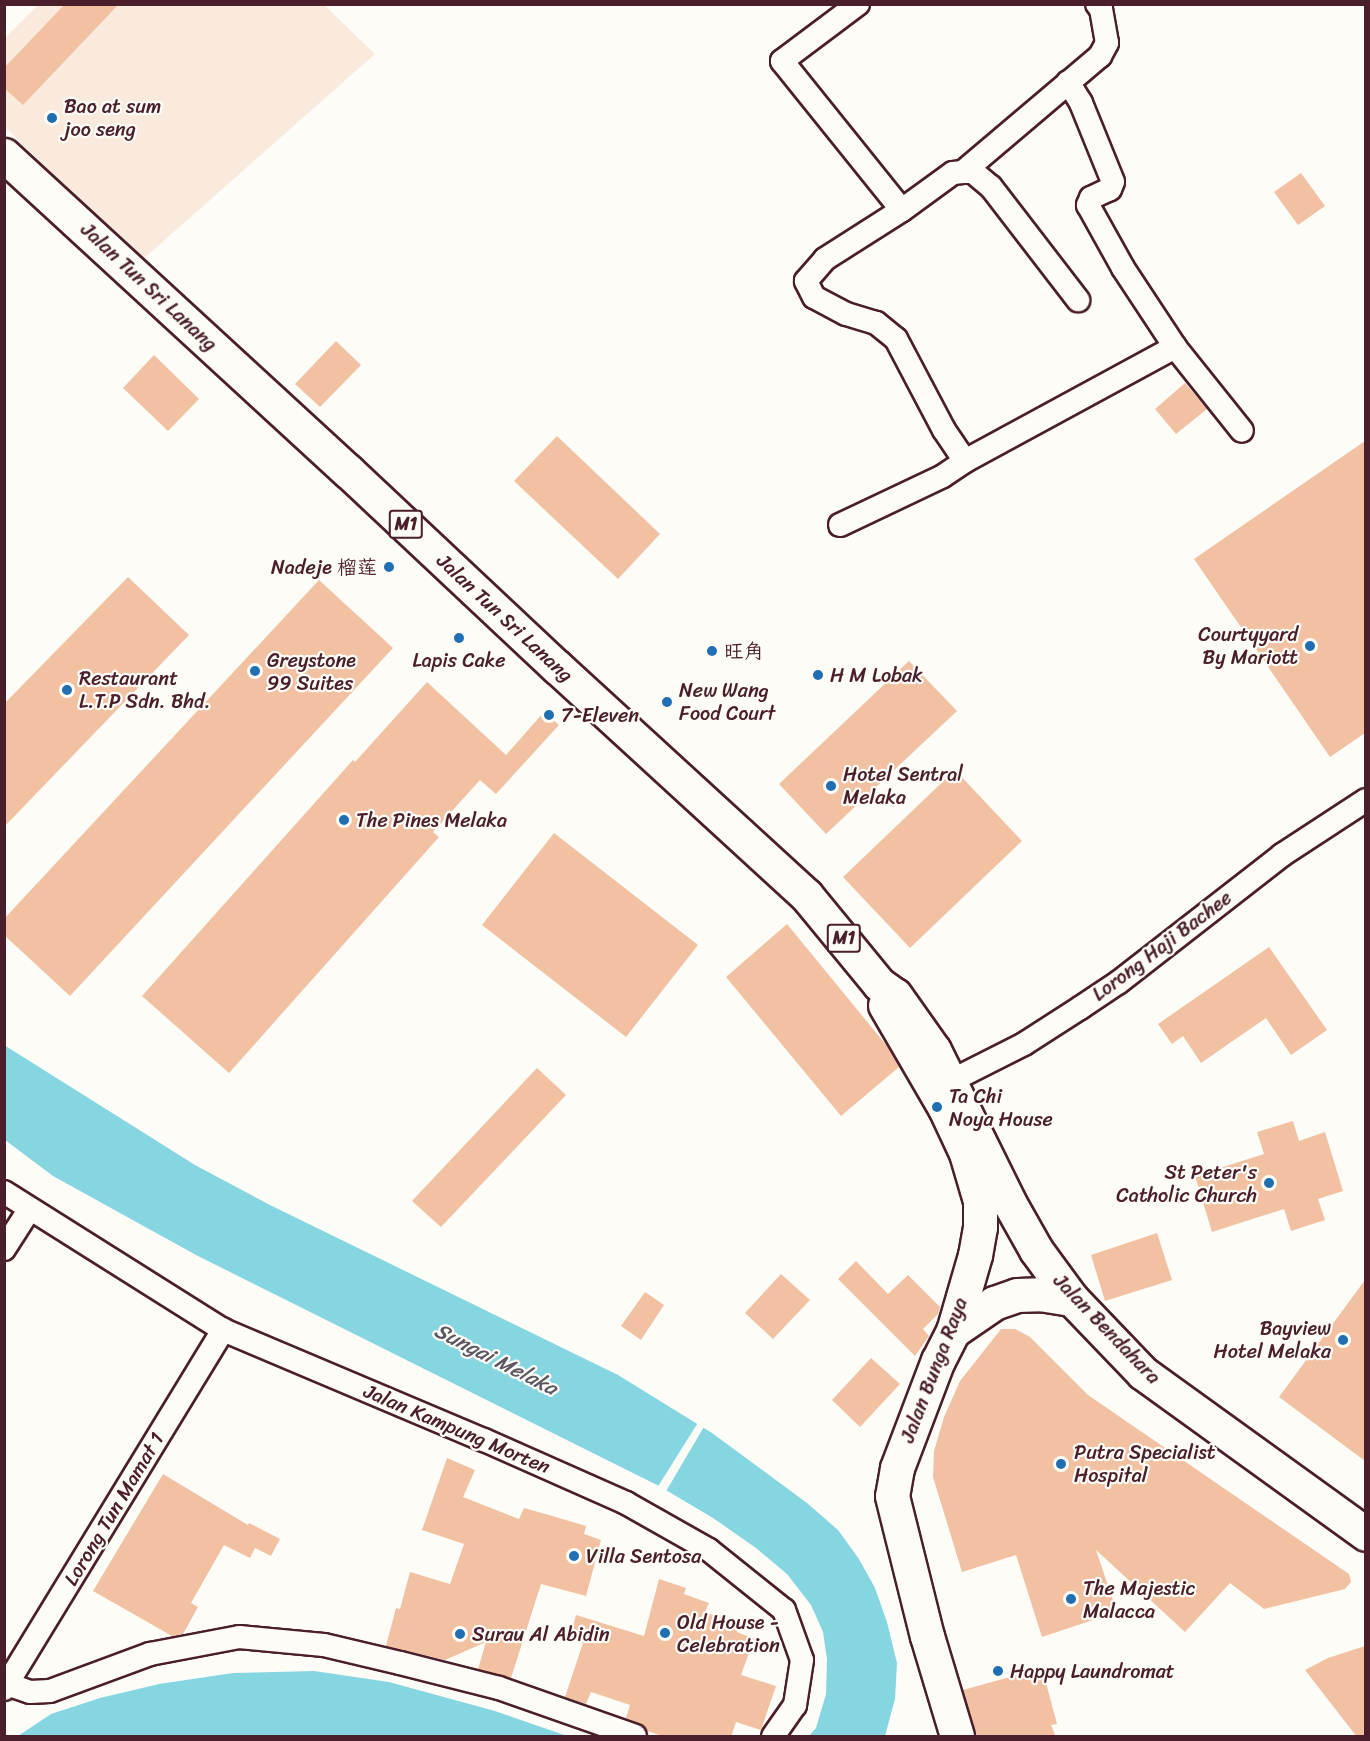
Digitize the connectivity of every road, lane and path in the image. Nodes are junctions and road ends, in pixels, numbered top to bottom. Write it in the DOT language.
graph roads {
  1 [pos="858,4"];
  2 [pos="1097,4"];
  3 [pos="1068,82"];
  4 [pos="4,155"];
  5 [pos="963,172"];
  6 [pos="902,210"];
  7 [pos="1078,300"];
  8 [pos="1175,347"];
  9 [pos="1242,430"];
  10 [pos="965,461"];
  11 [pos="840,525"];
  12 [pos="1365,800"];
  13 [pos="879,984"];
  14 [pos="934,1050"];
  15 [pos="943,1084"];
  16 [pos="4,1192"];
  17 [pos="29,1210"];
  18 [pos="4,1249"];
  19 [pos="1072,1299"];
  20 [pos="223,1330"];
  21 [pos="953,1331"];
  22 [pos="1365,1534"];
  23 [pos="6,1686"];
  24 [pos="635,1737"];
  25 [pos="773,1737"];
  26 [pos="957,1737"];
  1 -- 6 [label="street"];
  2 -- 3 [label="street"];
  3 -- 5 [label="street"];
  3 -- 8 [label="street"];
  4 -- 13 [label="main road, Jalan Tun Sri Lanang / M1"];
  5 -- 6 [label="street"];
  5 -- 7 [label="street"];
  6 -- 10 [label="street"];
  8 -- 9 [label="street"];
  8 -- 10 [label="street"];
  10 -- 11 [label="street"];
  12 -- 15 [label="street, Lorong Haji Bachee"];
  13 -- 14 [label="main road, Jalan Tun Sri Lanang / M1"];
  13 -- 15 [label="main road, Jalan Bunga Raya"];
  14 -- 15 [label="main road, Jalan Bendahara"];
  15 -- 19 [label="main road, Jalan Bendahara"];
  15 -- 21 [label="main road, Jalan Bunga Raya"];
  16 -- 17 [label="street, Jalan Kampung Morten"];
  17 -- 18 [label="street"];
  17 -- 20 [label="street, Jalan Kampung Morten"];
  19 -- 21 [label="main road"];
  19 -- 22 [label="main road, Jalan Bendahara"];
  20 -- 23 [label="street, Lorong Tun Mamat 1"];
  20 -- 25 [label="street, Jalan Kampung Morten"];
  21 -- 26 [label="main road, Jalan Bunga Raya"];
  23 -- 24 [label="street"];
}
